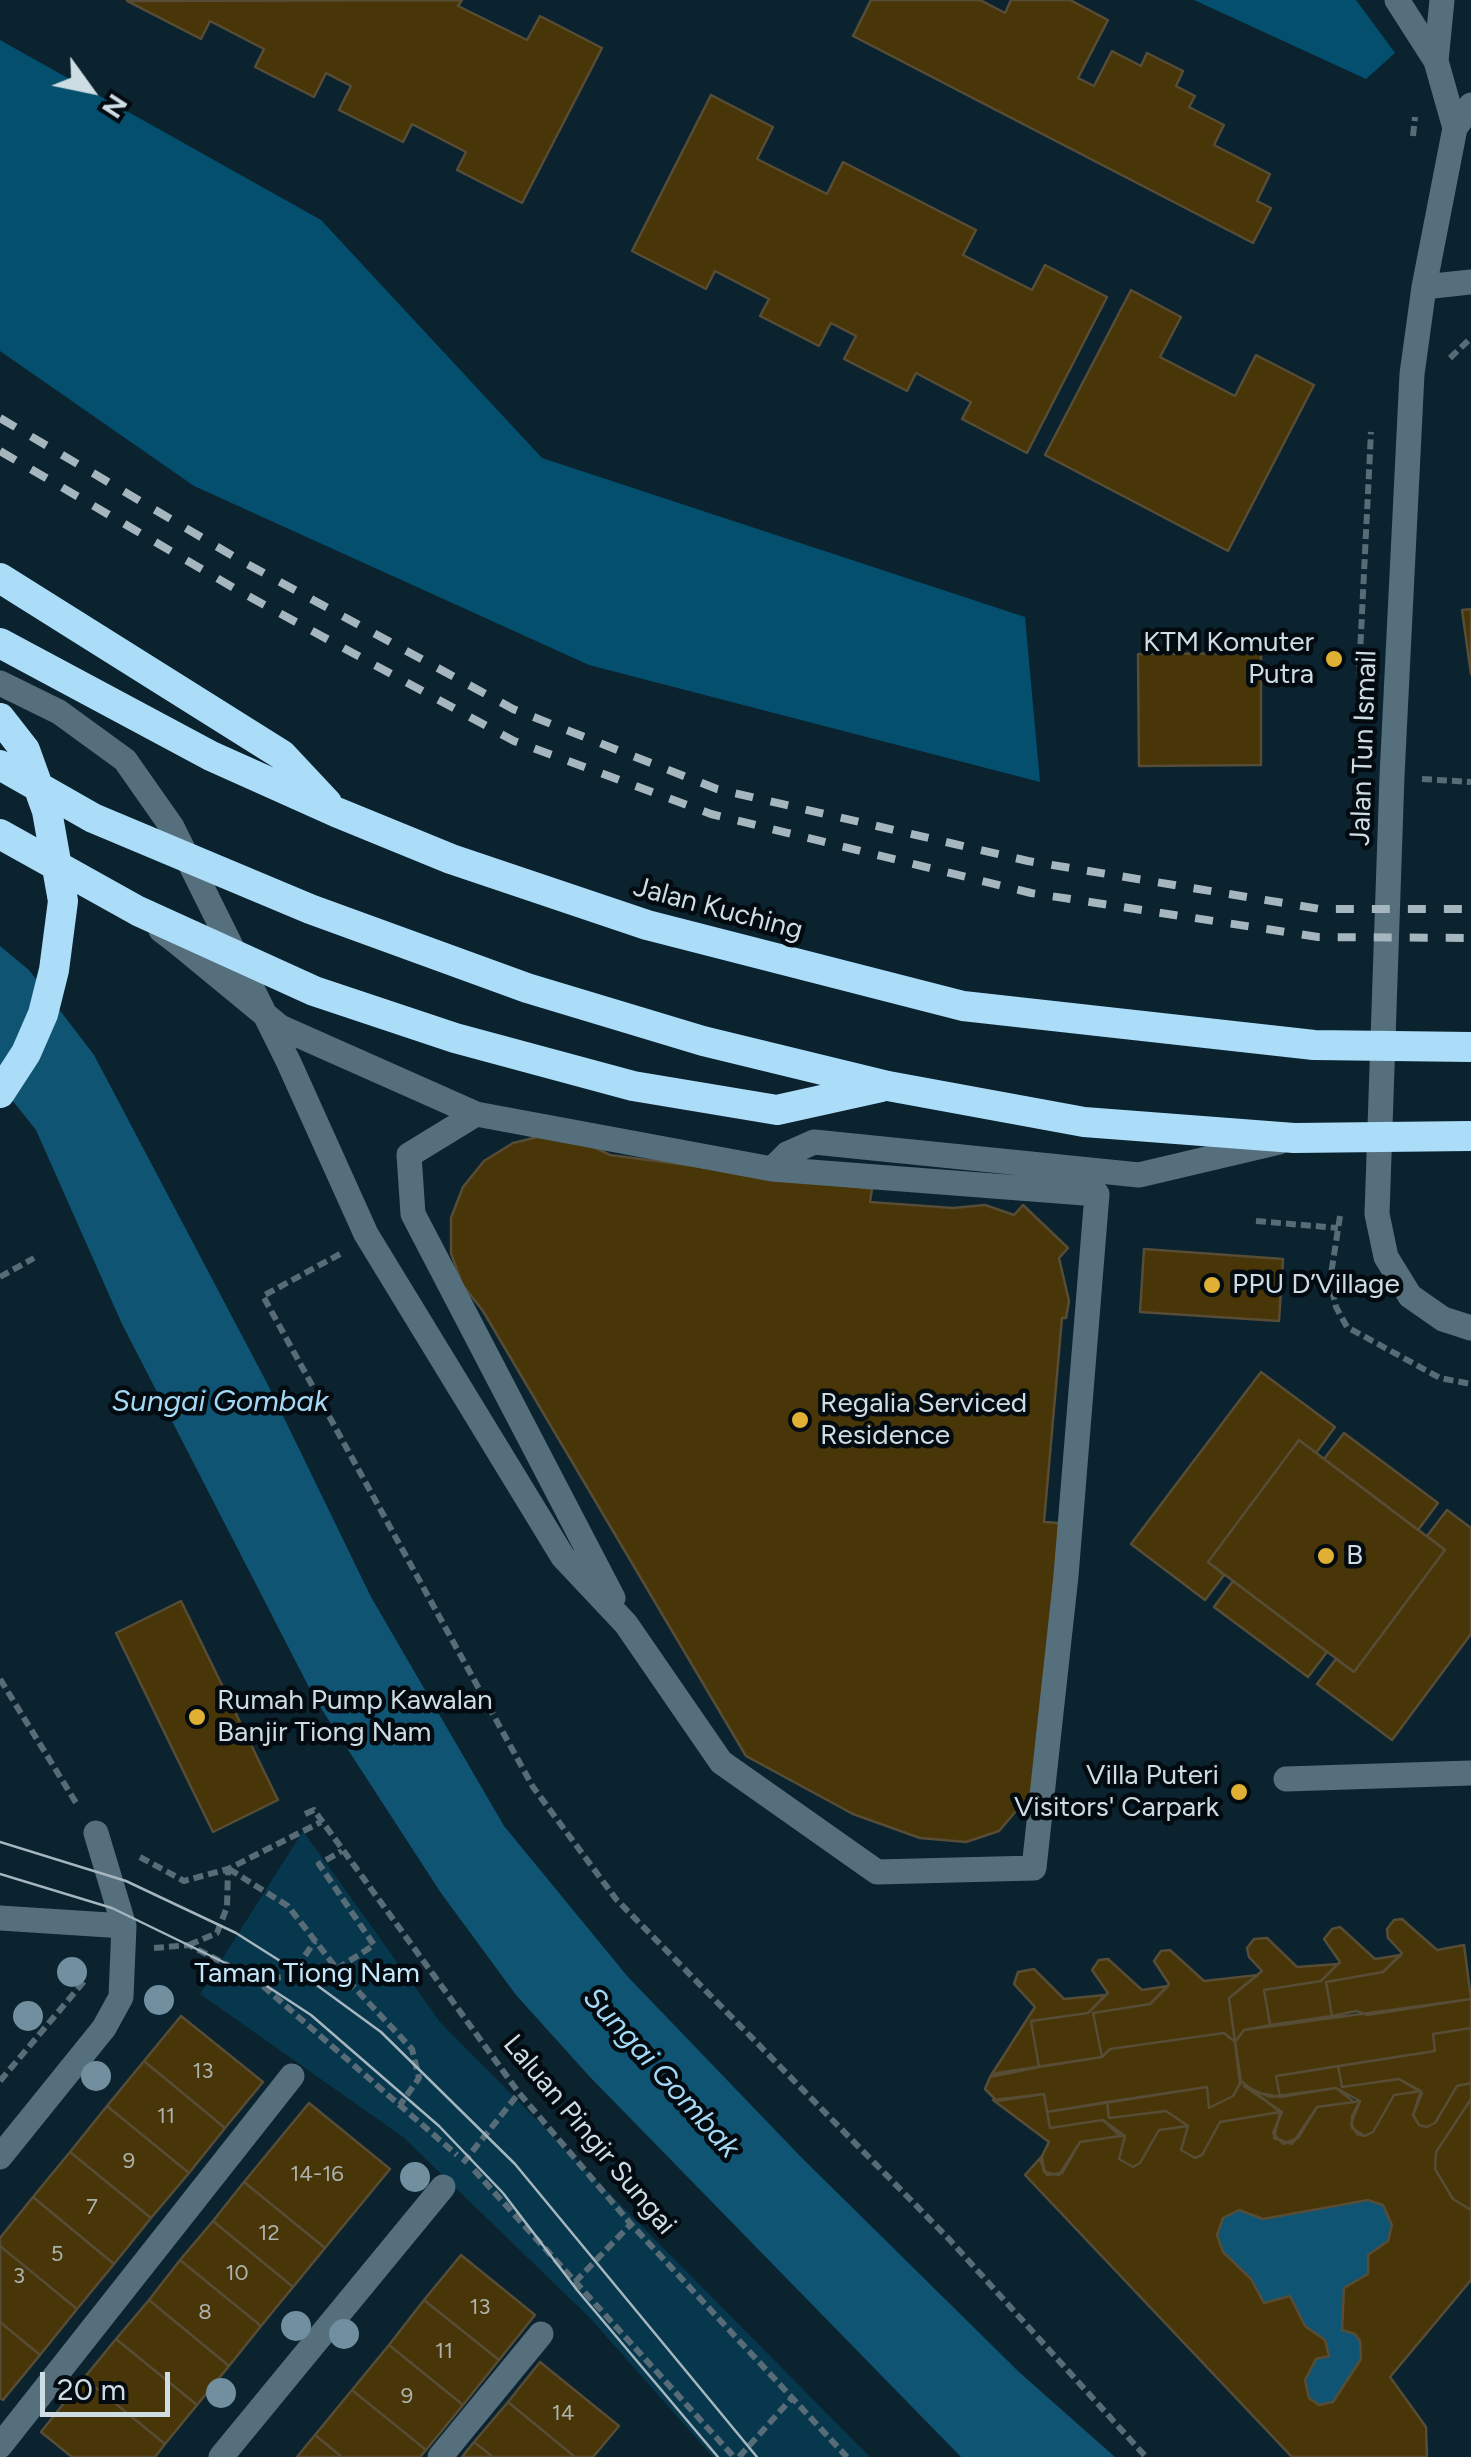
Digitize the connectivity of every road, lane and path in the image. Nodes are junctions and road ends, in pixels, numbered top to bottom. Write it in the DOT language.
graph roads {
  1 [pos="1397,0"];
  2 [pos="1442,0"];
  3 [pos="1436,61"];
  4 [pos="1471,105"];
  5 [pos="1455,128"];
  6 [pos="1471,282"];
  7 [pos="1424,287"];
  8 [pos="0,578"];
  9 [pos="0,642"];
  10 [pos="0,683"];
  11 [pos="0,718"];
  12 [pos="0,765"];
  13 [pos="1392,776"];
  14 [pos="1471,782"];
  15 [pos="336,812"];
  16 [pos="0,834"];
  17 [pos="138,912"];
  18 [pos="1471,1047"];
  19 [pos="888,1086"];
  20 [pos="0,1093"];
  21 [pos="476,1114"];
  22 [pos="1471,1136"];
  23 [pos="1294,1138"];
  24 [pos="772,1168"];
  25 [pos="1344,1200"];
  26 [pos="1256,1220"];
  27 [pos="1338,1228"];
  28 [pos="344,1252"];
  29 [pos="34,1258"];
  30 [pos="0,1276"];
  31 [pos="1471,1328"];
  32 [pos="1471,1384"];
  33 [pos="626,1624"];
  34 [pos="1471,1773"];
  35 [pos="1286,1779"];
  36 [pos="305,1814"];
  37 [pos="321,1822"];
  38 [pos="96,1833"];
  39 [pos="342,1851"];
  40 [pos="228,1868"];
  41 [pos="0,1918"];
  42 [pos="124,1926"];
  43 [pos="315,1941"];
  44 [pos="188,1945"];
  45 [pos="123,1952"];
  46 [pos="337,1969"];
  47 [pos="256,1980"];
  48 [pos="292,2076"];
  49 [pos="0,2081"];
  50 [pos="519,2093"];
  51 [pos="400,2106"];
  52 [pos="0,2157"];
  53 [pos="464,2162"];
  54 [pos="443,2187"];
  55 [pos="631,2224"];
  56 [pos="575,2282"];
  57 [pos="541,2334"];
  58 [pos="792,2398"];
  59 [pos="0,2446"];
  60 [pos="221,2457"];
  61 [pos="440,2457"];
  62 [pos="736,2457"];
  63 [pos="847,2457"];
  64 [pos="1146,2457"];
  1 -- 3 [label="street"];
  2 -- 3 [label="street, Jalan Tun Ismail"];
  3 -- 5 [label="street, Jalan Tun Ismail"];
  4 -- 5 [label="street, Jalan Tun Ismail"];
  5 -- 7 [label="street, Jalan Tun Ismail"];
  6 -- 7 [label="street"];
  7 -- 13 [label="street, Jalan Tun Ismail"];
  8 -- 15 [label="highway"];
  9 -- 15 [label="highway, Jalan Kuching"];
  10 -- 33 [label="street"];
  11 -- 20 [label="highway"];
  12 -- 19 [label="highway"];
  13 -- 14 [label="path"];
  13 -- 31 [label="street, Jalan Tun Ismail"];
  15 -- 18 [label="highway, Jalan Kuching"];
  16 -- 17 [label="highway"];
  17 -- 19 [label="highway"];
  17 -- 21 [label="street"];
  19 -- 23 [label="highway"];
  21 -- 24 [label="street"];
  21 -- 33 [label="street"];
  22 -- 23 [label="highway"];
  23 -- 24 [label="street"];
  24 -- 33 [label="street"];
  25 -- 27 [label="path"];
  26 -- 27 [label="path"];
  27 -- 32 [label="path"];
  28 -- 64 [label="path"];
  29 -- 30 [label="path"];
  34 -- 35 [label="street"];
  36 -- 37 [label="path, Laluan Pingir Sungai"];
  37 -- 39 [label="path, Laluan Pingir Sungai"];
  37 -- 40 [label="path"];
  38 -- 42 [label="street"];
  39 -- 46 [label="path"];
  39 -- 50 [label="path, Laluan Pingir Sungai"];
  40 -- 43 [label="path"];
  40 -- 44 [label="path"];
  41 -- 42 [label="street"];
  42 -- 45 [label="street"];
  43 -- 46 [label="path"];
  43 -- 47 [label="path"];
  44 -- 45 [label="path"];
  44 -- 47 [label="path"];
  45 -- 49 [label="path"];
  45 -- 52 [label="street"];
  46 -- 51 [label="path"];
  47 -- 51 [label="path"];
  48 -- 59 [label="street"];
  50 -- 53 [label="path"];
  50 -- 55 [label="path, Laluan Pingir Sungai"];
  51 -- 53 [label="path"];
  53 -- 56 [label="path"];
  54 -- 60 [label="street"];
  55 -- 56 [label="path"];
  55 -- 58 [label="path, Laluan Pingir Sungai"];
  56 -- 62 [label="path"];
  57 -- 61 [label="street"];
  58 -- 62 [label="path"];
  58 -- 63 [label="path, Laluan Pingir Sungai"];
}
